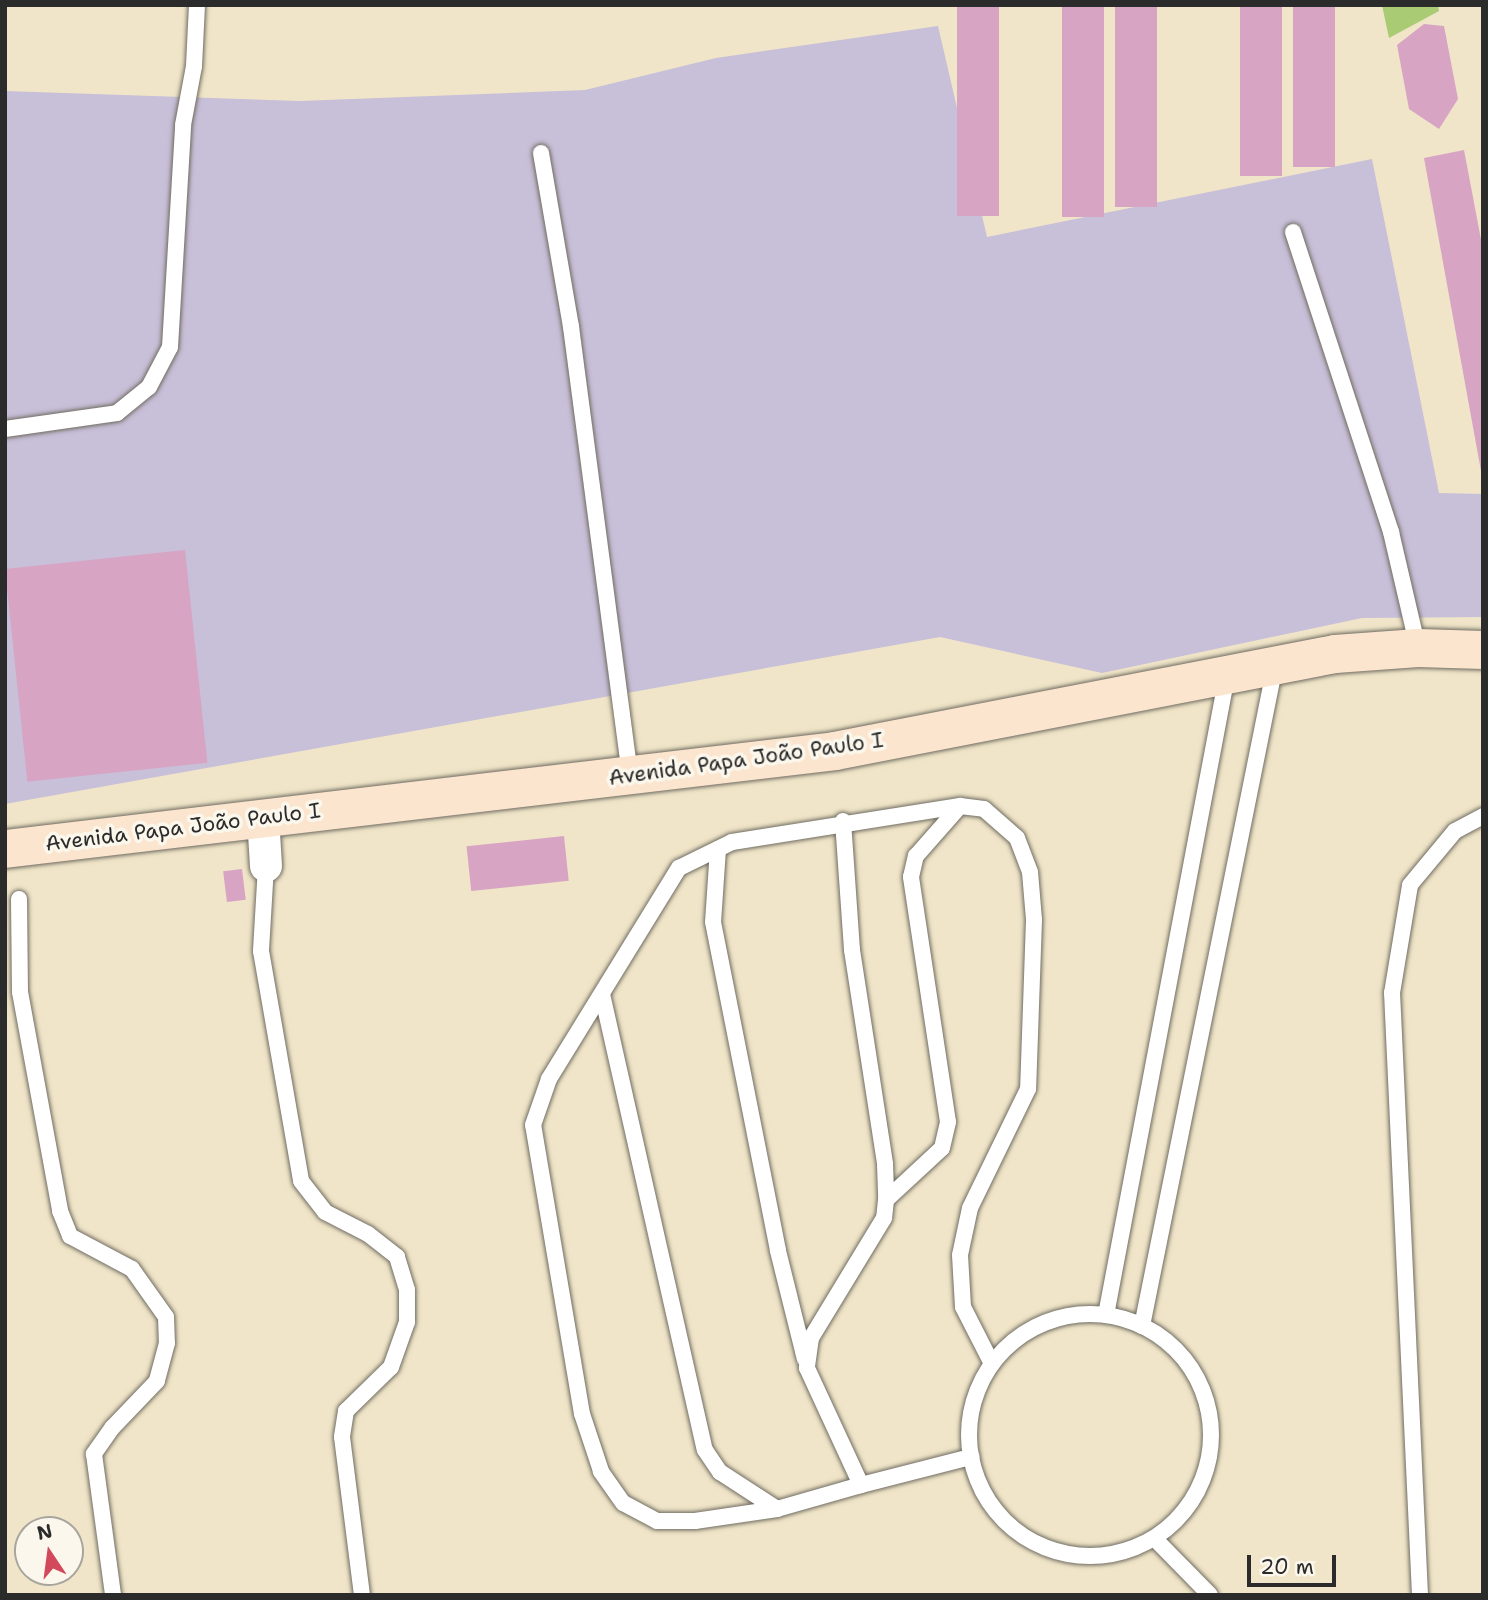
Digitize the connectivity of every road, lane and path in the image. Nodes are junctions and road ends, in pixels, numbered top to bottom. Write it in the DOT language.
graph roads {
  1 [pos="197,5"];
  2 [pos="541,153"];
  3 [pos="1293,232"];
  4 [pos="5,429"];
  5 [pos="1418,648"];
  6 [pos="1483,650"];
  7 [pos="1275,666"];
  8 [pos="1227,676"];
  9 [pos="630,775"];
  10 [pos="960,806"];
  11 [pos="1483,816"];
  12 [pos="264,817"];
  13 [pos="843,821"];
  14 [pos="5,849"];
  15 [pos="718,849"];
  16 [pos="266,866"];
  17 [pos="19,899"];
  18 [pos="602,994"];
  19 [pos="886,1200"];
  20 [pos="1106,1315"];
  21 [pos="1142,1326"];
  22 [pos="991,1362"];
  23 [pos="807,1368"];
  24 [pos="971,1457"];
  25 [pos="861,1485"];
  26 [pos="777,1509"];
  27 [pos="1155,1539"];
  28 [pos="113,1595"];
  29 [pos="362,1595"];
  30 [pos="1210,1595"];
  31 [pos="1420,1595"];
  1 -- 4 [label="lane"];
  2 -- 9 [label="lane"];
  3 -- 5 [label="lane"];
  5 -- 6 [label="main road, Avenida Papa João Paulo I"];
  5 -- 7 [label="main road, Avenida Papa João Paulo I"];
  7 -- 8 [label="main road, Avenida Papa João Paulo I"];
  7 -- 21 [label="lane"];
  8 -- 9 [label="main road, Avenida Papa João Paulo I"];
  8 -- 20 [label="lane"];
  9 -- 12 [label="main road, Avenida Papa João Paulo I"];
  10 -- 13 [label="lane"];
  10 -- 19 [label="lane"];
  10 -- 22 [label="lane"];
  11 -- 31 [label="lane"];
  12 -- 14 [label="main road, Avenida Papa João Paulo I"];
  12 -- 16 [label="street"];
  13 -- 15 [label="lane"];
  13 -- 19 [label="lane"];
  15 -- 18 [label="lane"];
  15 -- 23 [label="lane"];
  16 -- 29 [label="lane"];
  17 -- 28 [label="lane"];
  18 -- 26 [label="lane"];
  18 -- 26 [label="lane"];
  19 -- 23 [label="lane"];
  20 -- 21 [label="lane"];
  20 -- 22 [label="lane"];
  21 -- 27 [label="lane"];
  22 -- 24 [label="lane"];
  23 -- 25 [label="lane"];
  24 -- 25 [label="lane"];
  24 -- 27 [label="lane"];
  25 -- 26 [label="lane"];
  27 -- 30 [label="lane"];
}
